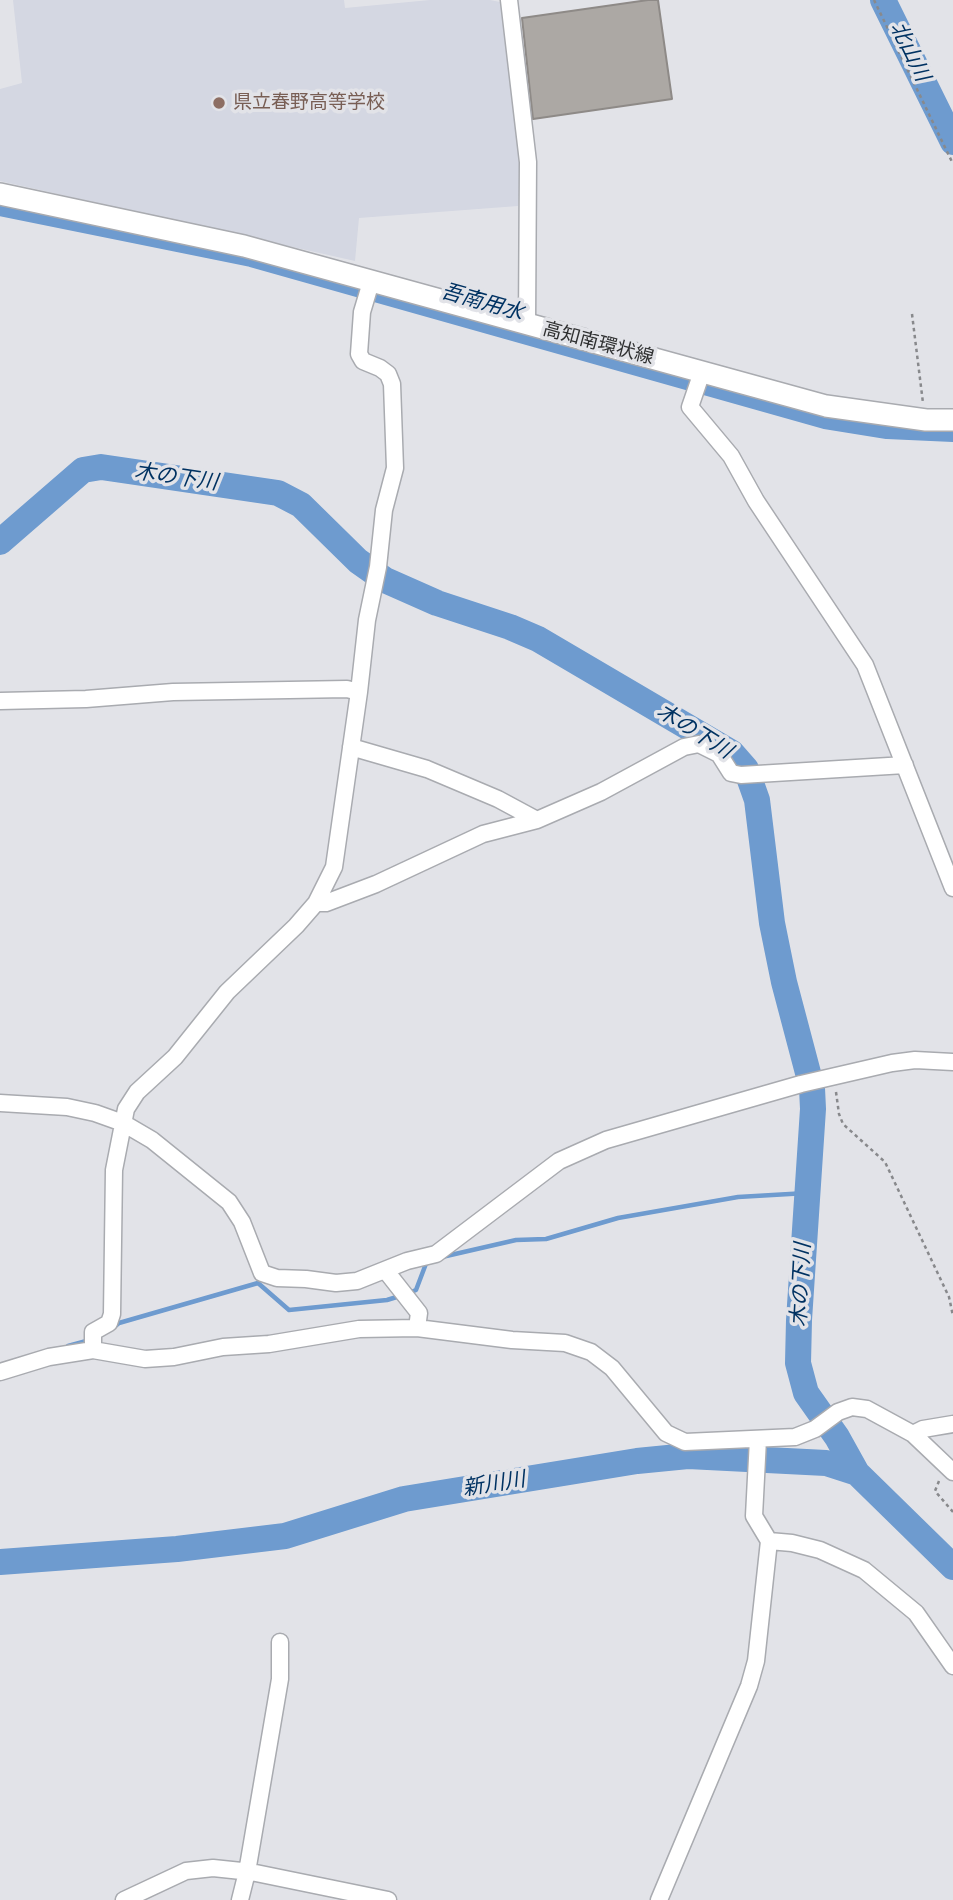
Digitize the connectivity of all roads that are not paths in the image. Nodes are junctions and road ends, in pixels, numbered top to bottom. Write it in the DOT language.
graph roads {
  1 [pos="509,0"];
  2 [pos="0,194"];
  3 [pos="368,288"];
  4 [pos="527,325"];
  5 [pos="699,381"];
  6 [pos="953,420"];
  7 [pos="359,692"];
  8 [pos="0,701"];
  9 [pos="351,747"];
  10 [pos="905,765"];
  11 [pos="537,820"];
  12 [pos="953,888"];
  13 [pos="316,903"];
  14 [pos="953,1062"];
  15 [pos="0,1102"];
  16 [pos="123,1123"];
  17 [pos="386,1271"];
  18 [pos="417,1328"];
  19 [pos="94,1343"];
  20 [pos="0,1372"];
  21 [pos="953,1424"];
  22 [pos="913,1434"];
  23 [pos="758,1443"];
  24 [pos="950,1468"];
  25 [pos="769,1541"];
  26 [pos="280,1642"];
  27 [pos="953,1666"];
  28 [pos="247,1872"];
  29 [pos="124,1900"];
  30 [pos="240,1900"];
  31 [pos="387,1900"];
  32 [pos="659,1900"];
  1 -- 4 [label="street"];
  2 -- 3 [label="main road, 高知南環状線"];
  3 -- 4 [label="main road, 高知南環状線"];
  3 -- 7 [label="street"];
  4 -- 5 [label="main road, 高知南環状線"];
  5 -- 6 [label="main road, 高知南環状線"];
  5 -- 10 [label="street"];
  7 -- 8 [label="street"];
  7 -- 9 [label="street"];
  9 -- 11 [label="street"];
  9 -- 13 [label="street"];
  10 -- 11 [label="street"];
  10 -- 12 [label="street"];
  11 -- 13 [label="street"];
  13 -- 16 [label="street"];
  14 -- 17 [label="street"];
  15 -- 16 [label="street"];
  16 -- 17 [label="street"];
  16 -- 19 [label="street"];
  17 -- 18 [label="street"];
  18 -- 19 [label="street"];
  18 -- 23 [label="street"];
  19 -- 20 [label="street"];
  21 -- 22 [label="street"];
  22 -- 23 [label="street"];
  22 -- 24 [label="street"];
  23 -- 25 [label="street"];
  25 -- 27 [label="street"];
  25 -- 32 [label="street"];
  26 -- 28 [label="street"];
  28 -- 29 [label="street"];
  28 -- 30 [label="street"];
  28 -- 31 [label="street"];
}
